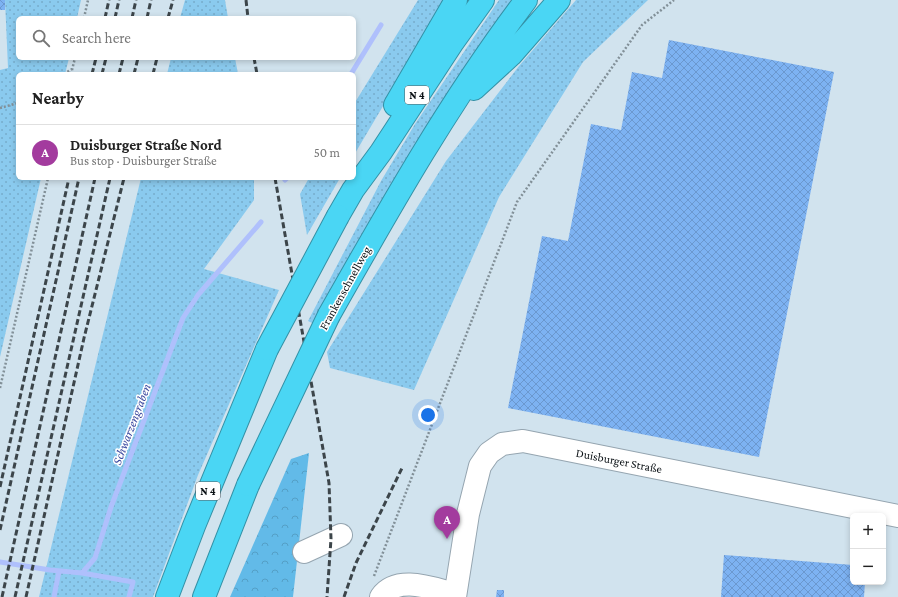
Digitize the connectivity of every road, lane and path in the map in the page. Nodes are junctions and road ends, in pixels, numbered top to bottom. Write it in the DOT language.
graph roads {
  1 [pos="88,0"];
  2 [pos="456,0"];
  3 [pos="482,0"];
  4 [pos="526,0"];
  5 [pos="559,0"];
  6 [pos="674,0"];
  7 [pos="84,16"];
  8 [pos="74,60"];
  9 [pos="72,68"];
  10 [pos="67,72"];
  11 [pos="71,72"];
  12 [pos="16,104"];
  13 [pos="0,108"];
  14 [pos="448,112"];
  15 [pos="48,180"];
  16 [pos="353,190"];
  17 [pos="0,388"];
  18 [pos="898,516"];
  19 [pos="342,535"];
  20 [pos="304,552"];
  21 [pos="377,590"];
  22 [pos="455,596"];
  23 [pos="166,597"];
  24 [pos="204,597"];
  1 -- 7 [label="path"];
  2 -- 16 [label="highway"];
  3 -- 16 [label="highway, N 4"];
  4 -- 14 [label="highway, Frankenschnellweg"];
  5 -- 14 [label="highway"];
  6 -- 21 [label="path"];
  8 -- 9 [label="path"];
  9 -- 10 [label="path"];
  9 -- 11 [label="path"];
  12 -- 13 [label="path"];
  14 -- 24 [label="highway, Frankenschnellweg, bridge"];
  15 -- 17 [label="path"];
  16 -- 23 [label="highway, N 4, bridge"];
  18 -- 22 [label="street, Duisburger Straße"];
  19 -- 20 [label="street"];
  21 -- 22 [label="street"];
}
